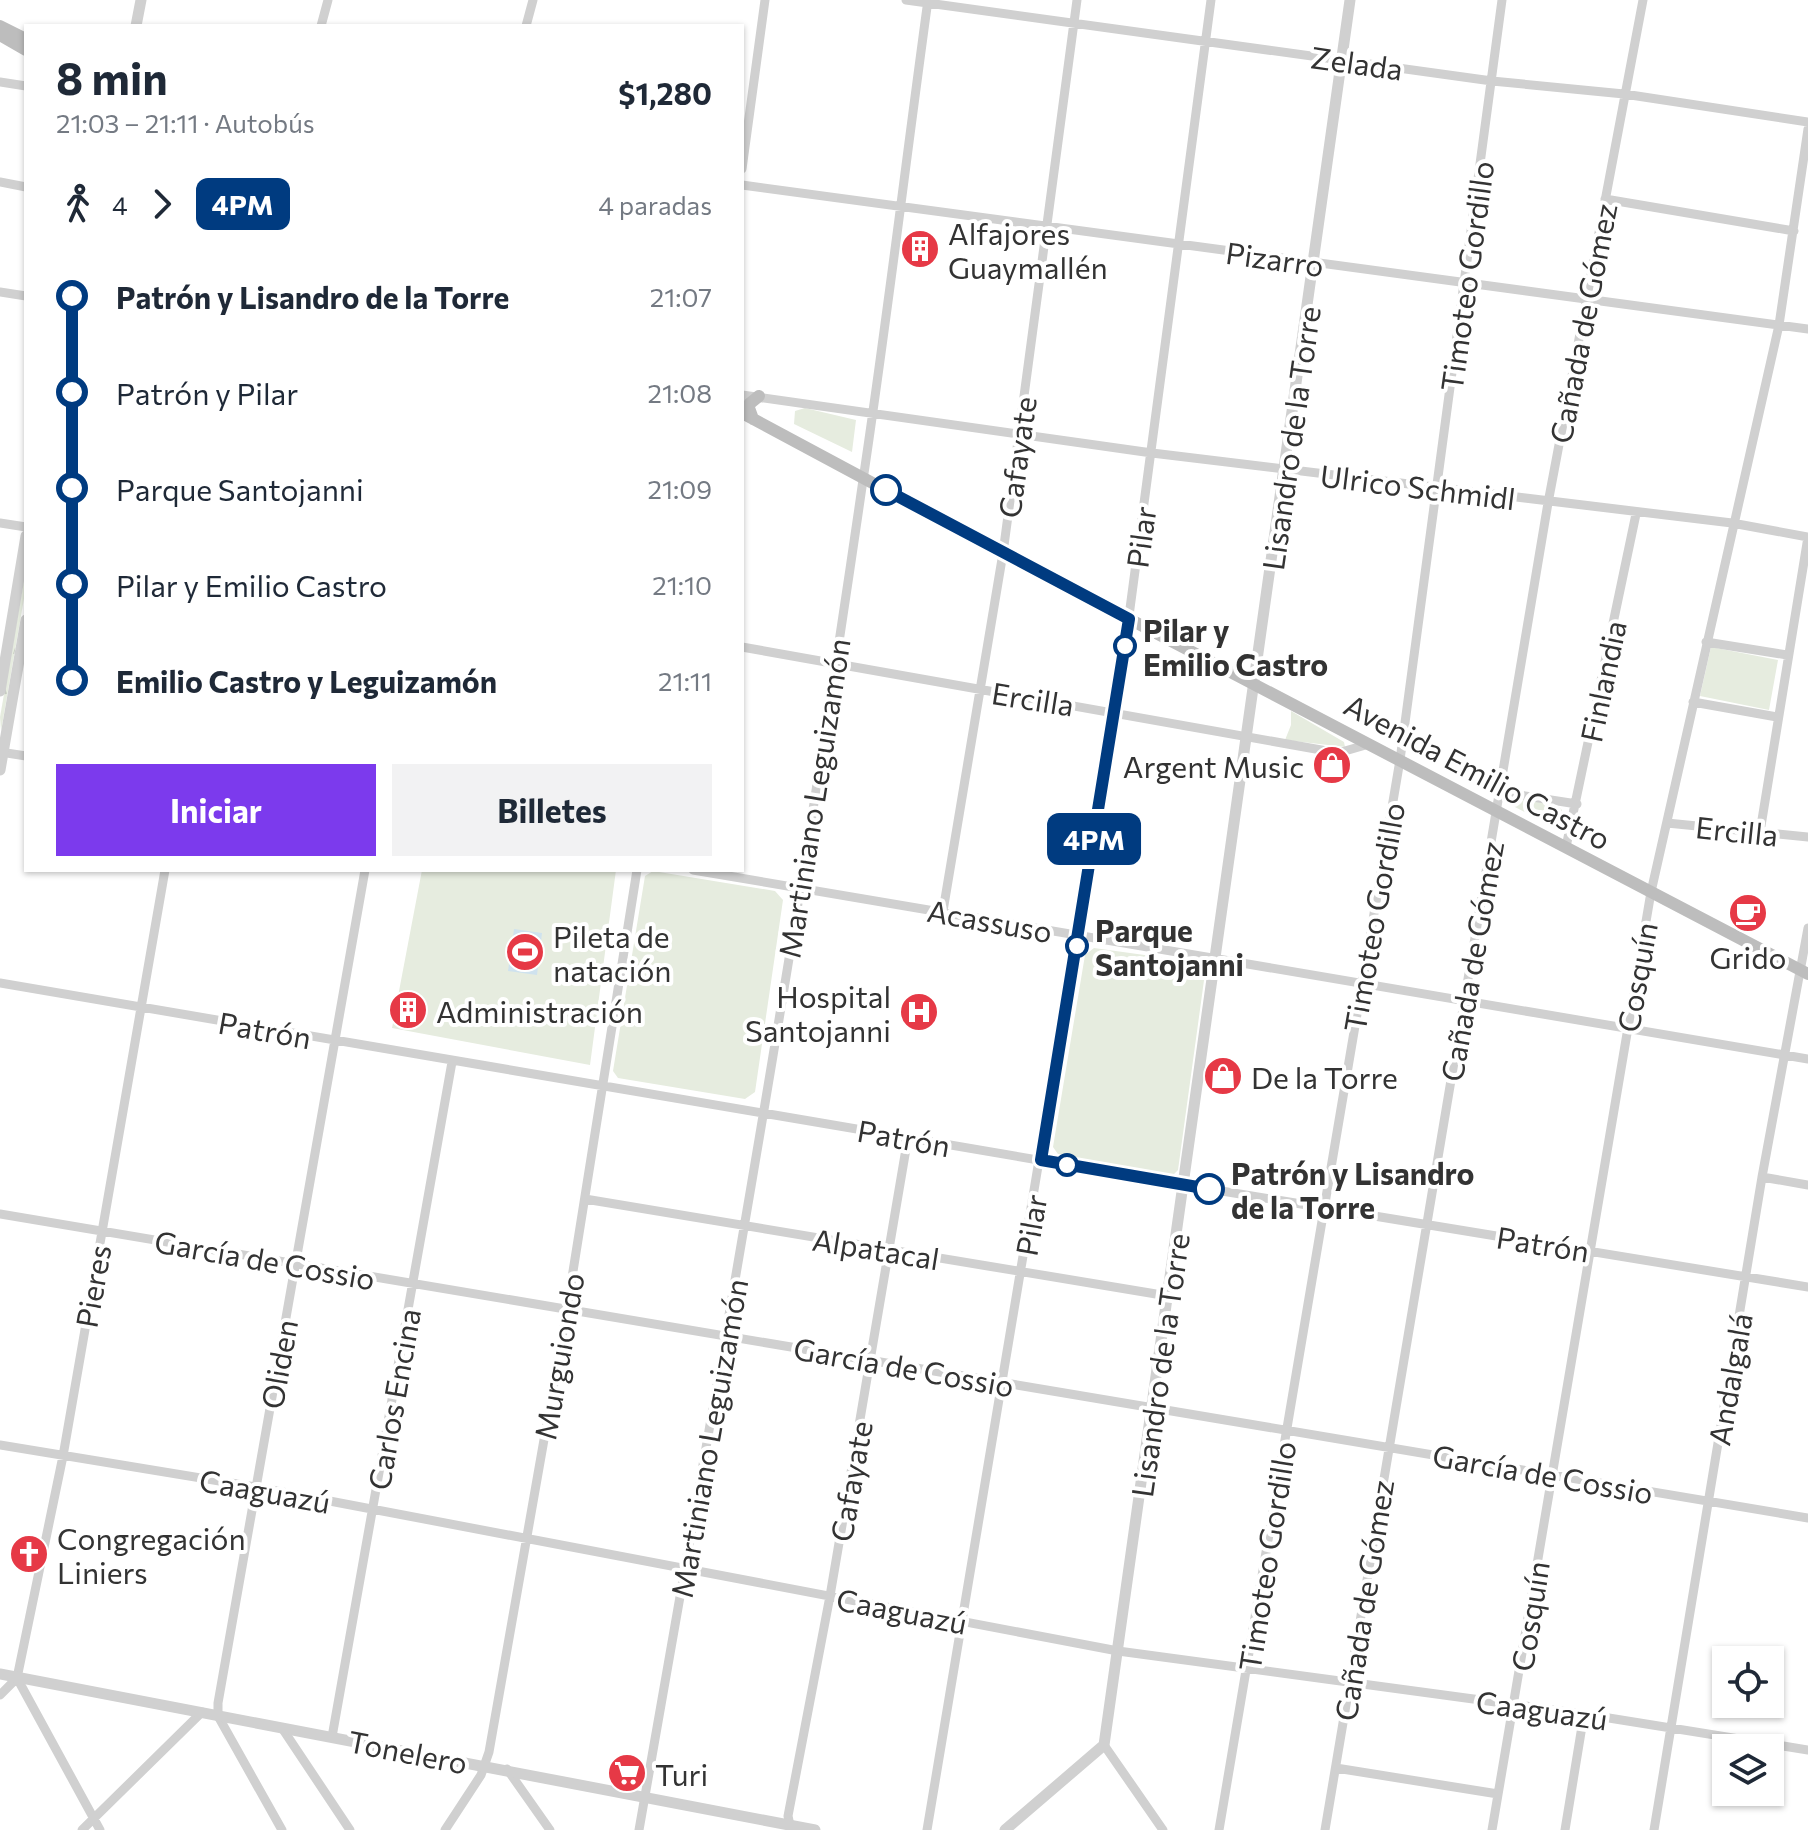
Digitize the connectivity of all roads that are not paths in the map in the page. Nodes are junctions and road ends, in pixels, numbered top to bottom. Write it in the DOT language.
graph roads {
  1 [pos="141,0"];
  2 [pos="328,0"];
  3 [pos="533,0"];
  4 [pos="765,0"];
  5 [pos="906,0"];
  6 [pos="1077,0"];
  7 [pos="1211,0"];
  8 [pos="1350,0"];
  9 [pos="1502,0"];
  10 [pos="1643,0"];
  11 [pos="928,2"];
  12 [pos="136,24"];
  13 [pos="322,24"];
  14 [pos="527,24"];
  15 [pos="1074,24"];
  16 [pos="0,26"];
  17 [pos="0,35"];
  18 [pos="24,38"];
  19 [pos="1206,39"];
  20 [pos="24,49"];
  21 [pos="1342,60"];
  22 [pos="1492,81"];
  23 [pos="0,82"];
  24 [pos="24,86"];
  25 [pos="1624,94"];
  26 [pos="1808,122"];
  27 [pos="1808,129"];
  28 [pos="744,154"];
  29 [pos="0,182"];
  30 [pos="744,185"];
  31 [pos="24,187"];
  32 [pos="1605,199"];
  33 [pos="899,205"];
  34 [pos="1048,226"];
  35 [pos="1794,231"];
  36 [pos="1177,245"];
  37 [pos="1314,264"];
  38 [pos="1466,282"];
  39 [pos="0,292"];
  40 [pos="24,296"];
  41 [pos="1587,300"];
  42 [pos="1779,325"];
  43 [pos="1808,329"];
  44 [pos="744,395"];
  45 [pos="759,396"];
  46 [pos="872,412"];
  47 [pos="748,416"];
  48 [pos="1019,435"];
  49 [pos="1152,453"];
  50 [pos="1286,469"];
  51 [pos="864,478"];
  52 [pos="1436,489"];
  53 [pos="1548,503"];
  54 [pos="1636,514"];
  55 [pos="0,523"];
  56 [pos="1732,523"];
  57 [pos="24,527"];
  58 [pos="1808,537"];
  59 [pos="24,548"];
  60 [pos="1003,553"];
  61 [pos="1129,619"];
  62 [pos="24,631"];
  63 [pos="1706,642"];
  64 [pos="744,647"];
  65 [pos="1787,655"];
  66 [pos="835,664"];
  67 [pos="1255,684"];
  68 [pos="981,689"];
  69 [pos="0,691"];
  70 [pos="1693,702"];
  71 [pos="1114,711"];
  72 [pos="1777,717"];
  73 [pos="1248,736"];
  74 [pos="1369,744"];
  75 [pos="1,753"];
  76 [pos="24,756"];
  77 [pos="1400,760"];
  78 [pos="0,770"];
  79 [pos="1500,792"];
  80 [pos="1577,804"];
  81 [pos="1497,810"];
  82 [pos="1667,823"];
  83 [pos="1760,832"];
  84 [pos="1808,837"];
  85 [pos="1566,847"];
  86 [pos="165,872"];
  87 [pos="365,872"];
  88 [pos="637,872"];
  89 [pos="705,872"];
  90 [pos="799,887"];
  91 [pos="1651,892"];
  92 [pos="943,911"];
  93 [pos="1808,928"];
  94 [pos="1079,936"];
  95 [pos="1217,959"];
  96 [pos="1804,972"];
  97 [pos="0,983"];
  98 [pos="1362,983"];
  99 [pos="1464,1001"];
  100 [pos="140,1007"];
  101 [pos="1626,1028"];
  102 [pos="335,1041"];
  103 [pos="1784,1055"];
  104 [pos="1808,1059"];
  105 [pos="452,1062"];
  106 [pos="603,1087"];
  107 [pos="763,1114"];
  108 [pos="908,1137"];
  109 [pos="1041,1160"];
  110 [pos="1762,1177"];
  111 [pos="1185,1185"];
  112 [pos="1808,1185"];
  113 [pos="585,1199"];
  114 [pos="1325,1208"];
  115 [pos="0,1214"];
  116 [pos="1426,1224"];
  117 [pos="744,1226"];
  118 [pos="102,1231"];
  119 [pos="890,1251"];
  120 [pos="1589,1251"];
  121 [pos="296,1264"];
  122 [pos="1022,1271"];
  123 [pos="1746,1276"];
  124 [pos="414,1284"];
  125 [pos="1808,1287"];
  126 [pos="1168,1296"];
  127 [pos="567,1309"];
  128 [pos="727,1336"];
  129 [pos="872,1361"];
  130 [pos="1003,1383"];
  131 [pos="1152,1408"];
  132 [pos="1286,1430"];
  133 [pos="0,1445"];
  134 [pos="1389,1447"];
  135 [pos="63,1456"];
  136 [pos="1552,1475"];
  137 [pos="256,1487"];
  138 [pos="1709,1501"];
  139 [pos="373,1509"];
  140 [pos="1808,1518"];
  141 [pos="526,1539"];
  142 [pos="684,1569"];
  143 [pos="830,1596"];
  144 [pos="963,1621"];
  145 [pos="1118,1651"];
  146 [pos="1248,1669"];
  147 [pos="0,1674"];
  148 [pos="17,1678"];
  149 [pos="1349,1685"];
  150 [pos="0,1695"];
  151 [pos="1515,1705"];
  152 [pos="202,1712"];
  153 [pos="1584,1714"];
  154 [pos="218,1716"];
  155 [pos="1672,1727"];
  156 [pos="282,1728"];
  157 [pos="332,1737"];
  158 [pos="1104,1745"];
  159 [pos="1808,1750"];
  160 [pos="485,1765"];
  161 [pos="1336,1768"];
  162 [pos="507,1769"];
  163 [pos="1498,1794"];
  164 [pos="645,1796"];
  165 [pos="94,1819"];
  166 [pos="790,1828"];
  167 [pos="82,1830"];
  168 [pos="100,1830"];
  169 [pos="282,1830"];
  170 [pos="350,1830"];
  171 [pos="445,1830"];
  172 [pos="550,1830"];
  173 [pos="639,1830"];
  174 [pos="815,1830"];
  175 [pos="927,1830"];
  176 [pos="1005,1830"];
  177 [pos="1163,1830"];
  178 [pos="1219,1830"];
  179 [pos="1325,1830"];
  180 [pos="1492,1830"];
  181 [pos="1565,1830"];
  182 [pos="1654,1830"];
  1 -- 12 [label="street"];
  2 -- 13 [label="street"];
  3 -- 14 [label="street"];
  4 -- 28 [label="street"];
  5 -- 11 [label="street, Zelada"];
  6 -- 15 [label="street, Cafayate"];
  7 -- 19 [label="street, Pilar"];
  8 -- 21 [label="street, Lisandro de la Torre"];
  9 -- 22 [label="street, Timoteo Gordillo"];
  10 -- 25 [label="street, Cañada de Gómez"];
  11 -- 15 [label="street, Zelada"];
  11 -- 33 [label="street, Martiniano Leguizamón"];
  15 -- 19 [label="street, Zelada"];
  15 -- 34 [label="street, Cafayate"];
  16 -- 18 [label="main road"];
  17 -- 20 [label="main road"];
  19 -- 21 [label="street, Zelada"];
  19 -- 36 [label="street, Pilar"];
  21 -- 22 [label="street, Zelada"];
  21 -- 37 [label="street, Lisandro de la Torre"];
  22 -- 25 [label="street, Zelada"];
  22 -- 38 [label="street, Timoteo Gordillo"];
  23 -- 24 [label="street"];
  25 -- 26 [label="street, Zelada"];
  25 -- 32 [label="street, Cañada de Gómez"];
  27 -- 35 [label="street, Cosquín"];
  29 -- 31 [label="street"];
  30 -- 33 [label="street, Pizarro"];
  32 -- 35 [label="street"];
  32 -- 41 [label="street, Cañada de Gómez"];
  33 -- 34 [label="street, Pizarro"];
  33 -- 46 [label="street, Martiniano Leguizamón"];
  34 -- 36 [label="street, Pizarro"];
  34 -- 48 [label="street, Cafayate"];
  35 -- 42 [label="street, Cosquín"];
  36 -- 37 [label="street, Pizarro"];
  36 -- 49 [label="street, Pilar"];
  37 -- 38 [label="street, Pizarro"];
  37 -- 50 [label="street, Lisandro de la Torre"];
  38 -- 41 [label="street, Pizarro"];
  38 -- 52 [label="street, Timoteo Gordillo"];
  39 -- 40 [label="street"];
  41 -- 42 [label="street, Pizarro"];
  41 -- 53 [label="street, Cañada de Gómez"];
  42 -- 43 [label="street, Pizarro"];
  42 -- 56 [label="street, Cosquín"];
  44 -- 45 [label="street, Ulrico Schmidl"];
  45 -- 46 [label="street, Ulrico Schmidl"];
  45 -- 47 [label="main road"];
  46 -- 48 [label="street, Ulrico Schmidl"];
  46 -- 51 [label="street, Martiniano Leguizamón"];
  47 -- 51 [label="main road, Avenida Emilio Castro"];
  48 -- 49 [label="street, Ulrico Schmidl"];
  48 -- 60 [label="street, Cafayate"];
  49 -- 50 [label="street, Ulrico Schmidl"];
  49 -- 61 [label="street, Pilar"];
  50 -- 52 [label="street, Ulrico Schmidl"];
  50 -- 67 [label="street, Lisandro de la Torre"];
  51 -- 60 [label="main road, Avenida Emilio Castro"];
  51 -- 66 [label="street, Martiniano Leguizamón"];
  52 -- 53 [label="street, Ulrico Schmidl"];
  52 -- 77 [label="street, Timoteo Gordillo"];
  53 -- 54 [label="street, Ulrico Schmidl"];
  53 -- 79 [label="street, Cañada de Gómez"];
  54 -- 56 [label="street, Ulrico Schmidl"];
  54 -- 80 [label="street, Finlandia"];
  55 -- 57 [label="street"];
  56 -- 58 [label="street, Ulrico Schmidl"];
  56 -- 63 [label="street, Cosquín"];
  58 -- 65 [label="street"];
  59 -- 69 [label="street"];
  60 -- 61 [label="main road, Avenida Emilio Castro"];
  60 -- 68 [label="street, Cafayate"];
  61 -- 67 [label="main road, Avenida Emilio Castro"];
  61 -- 71 [label="street, Pilar"];
  62 -- 75 [label="street"];
  63 -- 65 [label="street"];
  63 -- 70 [label="street, Cosquín"];
  64 -- 66 [label="street, Ercilla"];
  65 -- 72 [label="street"];
  66 -- 68 [label="street, Ercilla"];
  66 -- 90 [label="street, Martiniano Leguizamón"];
  67 -- 73 [label="street, Lisandro de la Torre"];
  67 -- 74 [label="main road, Avenida Emilio Castro"];
  68 -- 71 [label="street, Ercilla"];
  68 -- 92 [label="street, Cafayate"];
  70 -- 72 [label="street"];
  70 -- 82 [label="street, Cosquín"];
  71 -- 73 [label="street, Ercilla"];
  71 -- 94 [label="street, Pilar"];
  72 -- 83 [label="street"];
  73 -- 74 [label="street, Ercilla"];
  73 -- 95 [label="street, Lisandro de la Torre"];
  74 -- 77 [label="main road, Avenida Emilio Castro"];
  75 -- 76 [label="street"];
  75 -- 78 [label="street"];
  77 -- 81 [label="main road, Avenida Emilio Castro"];
  77 -- 98 [label="street, Timoteo Gordillo"];
  79 -- 80 [label="street"];
  79 -- 81 [label="street, Cañada de Gómez"];
  80 -- 85 [label="street, Finlandia"];
  81 -- 85 [label="main road, Avenida Emilio Castro"];
  81 -- 99 [label="street, Cañada de Gómez"];
  82 -- 83 [label="street, Ercilla"];
  82 -- 91 [label="street, Cosquín"];
  83 -- 84 [label="street, Ercilla"];
  85 -- 91 [label="main road, Avenida Emilio Castro"];
  86 -- 100 [label="street, Pieres"];
  87 -- 102 [label="street, Oliden"];
  88 -- 106 [label="street, Murguiondo"];
  89 -- 90 [label="street, Acassuso"];
  90 -- 92 [label="street, Acassuso"];
  90 -- 107 [label="street, Martiniano Leguizamón"];
  91 -- 96 [label="main road, Avenida Emilio Castro"];
  91 -- 101 [label="street, Cosquín"];
  92 -- 94 [label="street, Acassuso"];
  93 -- 96 [label="street, Andalgalá"];
  94 -- 95 [label="street, Acassuso"];
  94 -- 109 [label="street, Pilar"];
  95 -- 98 [label="street, Acassuso"];
  95 -- 111 [label="street, Lisandro de la Torre"];
  96 -- 103 [label="street, Andalgalá"];
  97 -- 100 [label="street, Patrón"];
  98 -- 99 [label="street, Acassuso"];
  98 -- 114 [label="street, Timoteo Gordillo"];
  99 -- 101 [label="street, Acassuso"];
  99 -- 116 [label="street, Cañada de Gómez"];
  100 -- 102 [label="street, Patrón"];
  100 -- 118 [label="street, Pieres"];
  101 -- 103 [label="street, Acassuso"];
  101 -- 120 [label="street, Cosquín"];
  102 -- 105 [label="street, Patrón"];
  102 -- 121 [label="street, Oliden"];
  103 -- 104 [label="street, Acassuso"];
  103 -- 110 [label="street, Andalgalá"];
  105 -- 106 [label="street, Patrón"];
  105 -- 124 [label="street, Carlos Encina"];
  106 -- 107 [label="street, Patrón"];
  106 -- 113 [label="street, Murguiondo"];
  107 -- 108 [label="street, Patrón"];
  107 -- 117 [label="street, Martiniano Leguizamón"];
  108 -- 109 [label="street, Patrón"];
  108 -- 119 [label="street, Cafayate"];
  109 -- 111 [label="street, Patrón"];
  109 -- 122 [label="street, Pilar"];
  110 -- 112 [label="street"];
  110 -- 123 [label="street, Andalgalá"];
  111 -- 114 [label="street, Patrón"];
  111 -- 126 [label="street, Lisandro de la Torre"];
  113 -- 117 [label="street, Alpatacal"];
  113 -- 127 [label="street, Murguiondo"];
  114 -- 116 [label="street, Patrón"];
  114 -- 132 [label="street, Timoteo Gordillo"];
  115 -- 118 [label="street, García de Cossio"];
  116 -- 120 [label="street, Patrón"];
  116 -- 134 [label="street, Cañada de Gómez"];
  117 -- 119 [label="street, Alpatacal"];
  117 -- 128 [label="street, Martiniano Leguizamón"];
  118 -- 121 [label="street, García de Cossio"];
  118 -- 135 [label="street, Pieres"];
  119 -- 122 [label="street, Alpatacal"];
  119 -- 129 [label="street, Cafayate"];
  120 -- 123 [label="street, Patrón"];
  120 -- 136 [label="street, Cosquín"];
  121 -- 124 [label="street, García de Cossio"];
  121 -- 137 [label="street, Oliden"];
  122 -- 126 [label="street, Alpatacal"];
  122 -- 130 [label="street, Pilar"];
  123 -- 125 [label="street, Patrón"];
  123 -- 138 [label="street, Andalgalá"];
  124 -- 127 [label="street, García de Cossio"];
  124 -- 139 [label="street, Carlos Encina"];
  126 -- 131 [label="street, Lisandro de la Torre"];
  127 -- 128 [label="street, García de Cossio"];
  127 -- 141 [label="street, Murguiondo"];
  128 -- 129 [label="street, García de Cossio"];
  128 -- 142 [label="street, Martiniano Leguizamón"];
  129 -- 130 [label="street, García de Cossio"];
  129 -- 143 [label="street, Cafayate"];
  130 -- 131 [label="street, García de Cossio"];
  130 -- 144 [label="street, Pilar"];
  131 -- 132 [label="street, García de Cossio"];
  131 -- 145 [label="street, Lisandro de la Torre"];
  132 -- 134 [label="street, García de Cossio"];
  132 -- 146 [label="street, Timoteo Gordillo"];
  133 -- 135 [label="street, Caaguazú"];
  134 -- 136 [label="street, García de Cossio"];
  134 -- 149 [label="street, Cañada de Gómez"];
  135 -- 137 [label="street, Caaguazú"];
  135 -- 148 [label="street, Pieres"];
  136 -- 138 [label="street, García de Cossio"];
  136 -- 151 [label="street, Cosquín"];
  137 -- 139 [label="street, Caaguazú"];
  137 -- 154 [label="street, Oliden"];
  138 -- 140 [label="street, García de Cossio"];
  138 -- 155 [label="street, Andalgalá"];
  139 -- 141 [label="street, Caaguazú"];
  139 -- 157 [label="street, Carlos Encina"];
  141 -- 142 [label="street, Caaguazú"];
  141 -- 160 [label="street, Murguiondo"];
  142 -- 143 [label="street, Caaguazú"];
  142 -- 164 [label="street, Martiniano Leguizamón"];
  143 -- 144 [label="street, Caaguazú"];
  143 -- 166 [label="street, Cafayate"];
  144 -- 145 [label="street, Caaguazú"];
  144 -- 175 [label="street, Pilar"];
  145 -- 146 [label="street, Caaguazú"];
  145 -- 158 [label="street, Lisandro de la Torre"];
  146 -- 149 [label="street, Caaguazú"];
  146 -- 178 [label="street, Timoteo Gordillo"];
  147 -- 148 [label="street, Tonelero"];
  148 -- 150 [label="street"];
  148 -- 152 [label="street, Tonelero"];
  148 -- 165 [label="street"];
  149 -- 151 [label="street, Caaguazú"];
  149 -- 161 [label="street, Cañada de Gómez"];
  151 -- 153 [label="street, Caaguazú"];
  151 -- 163 [label="street, Cosquín"];
  152 -- 154 [label="street, Tonelero"];
  152 -- 165 [label="street"];
  153 -- 155 [label="street, Caaguazú"];
  153 -- 181 [label="street"];
  154 -- 156 [label="street, Tonelero"];
  154 -- 169 [label="street"];
  155 -- 159 [label="street, Caaguazú"];
  155 -- 182 [label="street, Andalgalá"];
  156 -- 157 [label="street, Tonelero"];
  156 -- 170 [label="street"];
  157 -- 160 [label="street, Tonelero"];
  158 -- 176 [label="street"];
  158 -- 177 [label="street"];
  160 -- 162 [label="street, Tonelero"];
  160 -- 171 [label="street, Murguiondo"];
  161 -- 163 [label="street"];
  161 -- 179 [label="street, Cañada de Gómez"];
  162 -- 164 [label="street, Tonelero"];
  162 -- 172 [label="street"];
  163 -- 180 [label="street, Cosquín"];
  164 -- 166 [label="street, Tonelero"];
  164 -- 173 [label="street, Martiniano Leguizamón"];
  165 -- 167 [label="street"];
  165 -- 168 [label="street"];
  166 -- 174 [label="street, Tonelero"];
}
